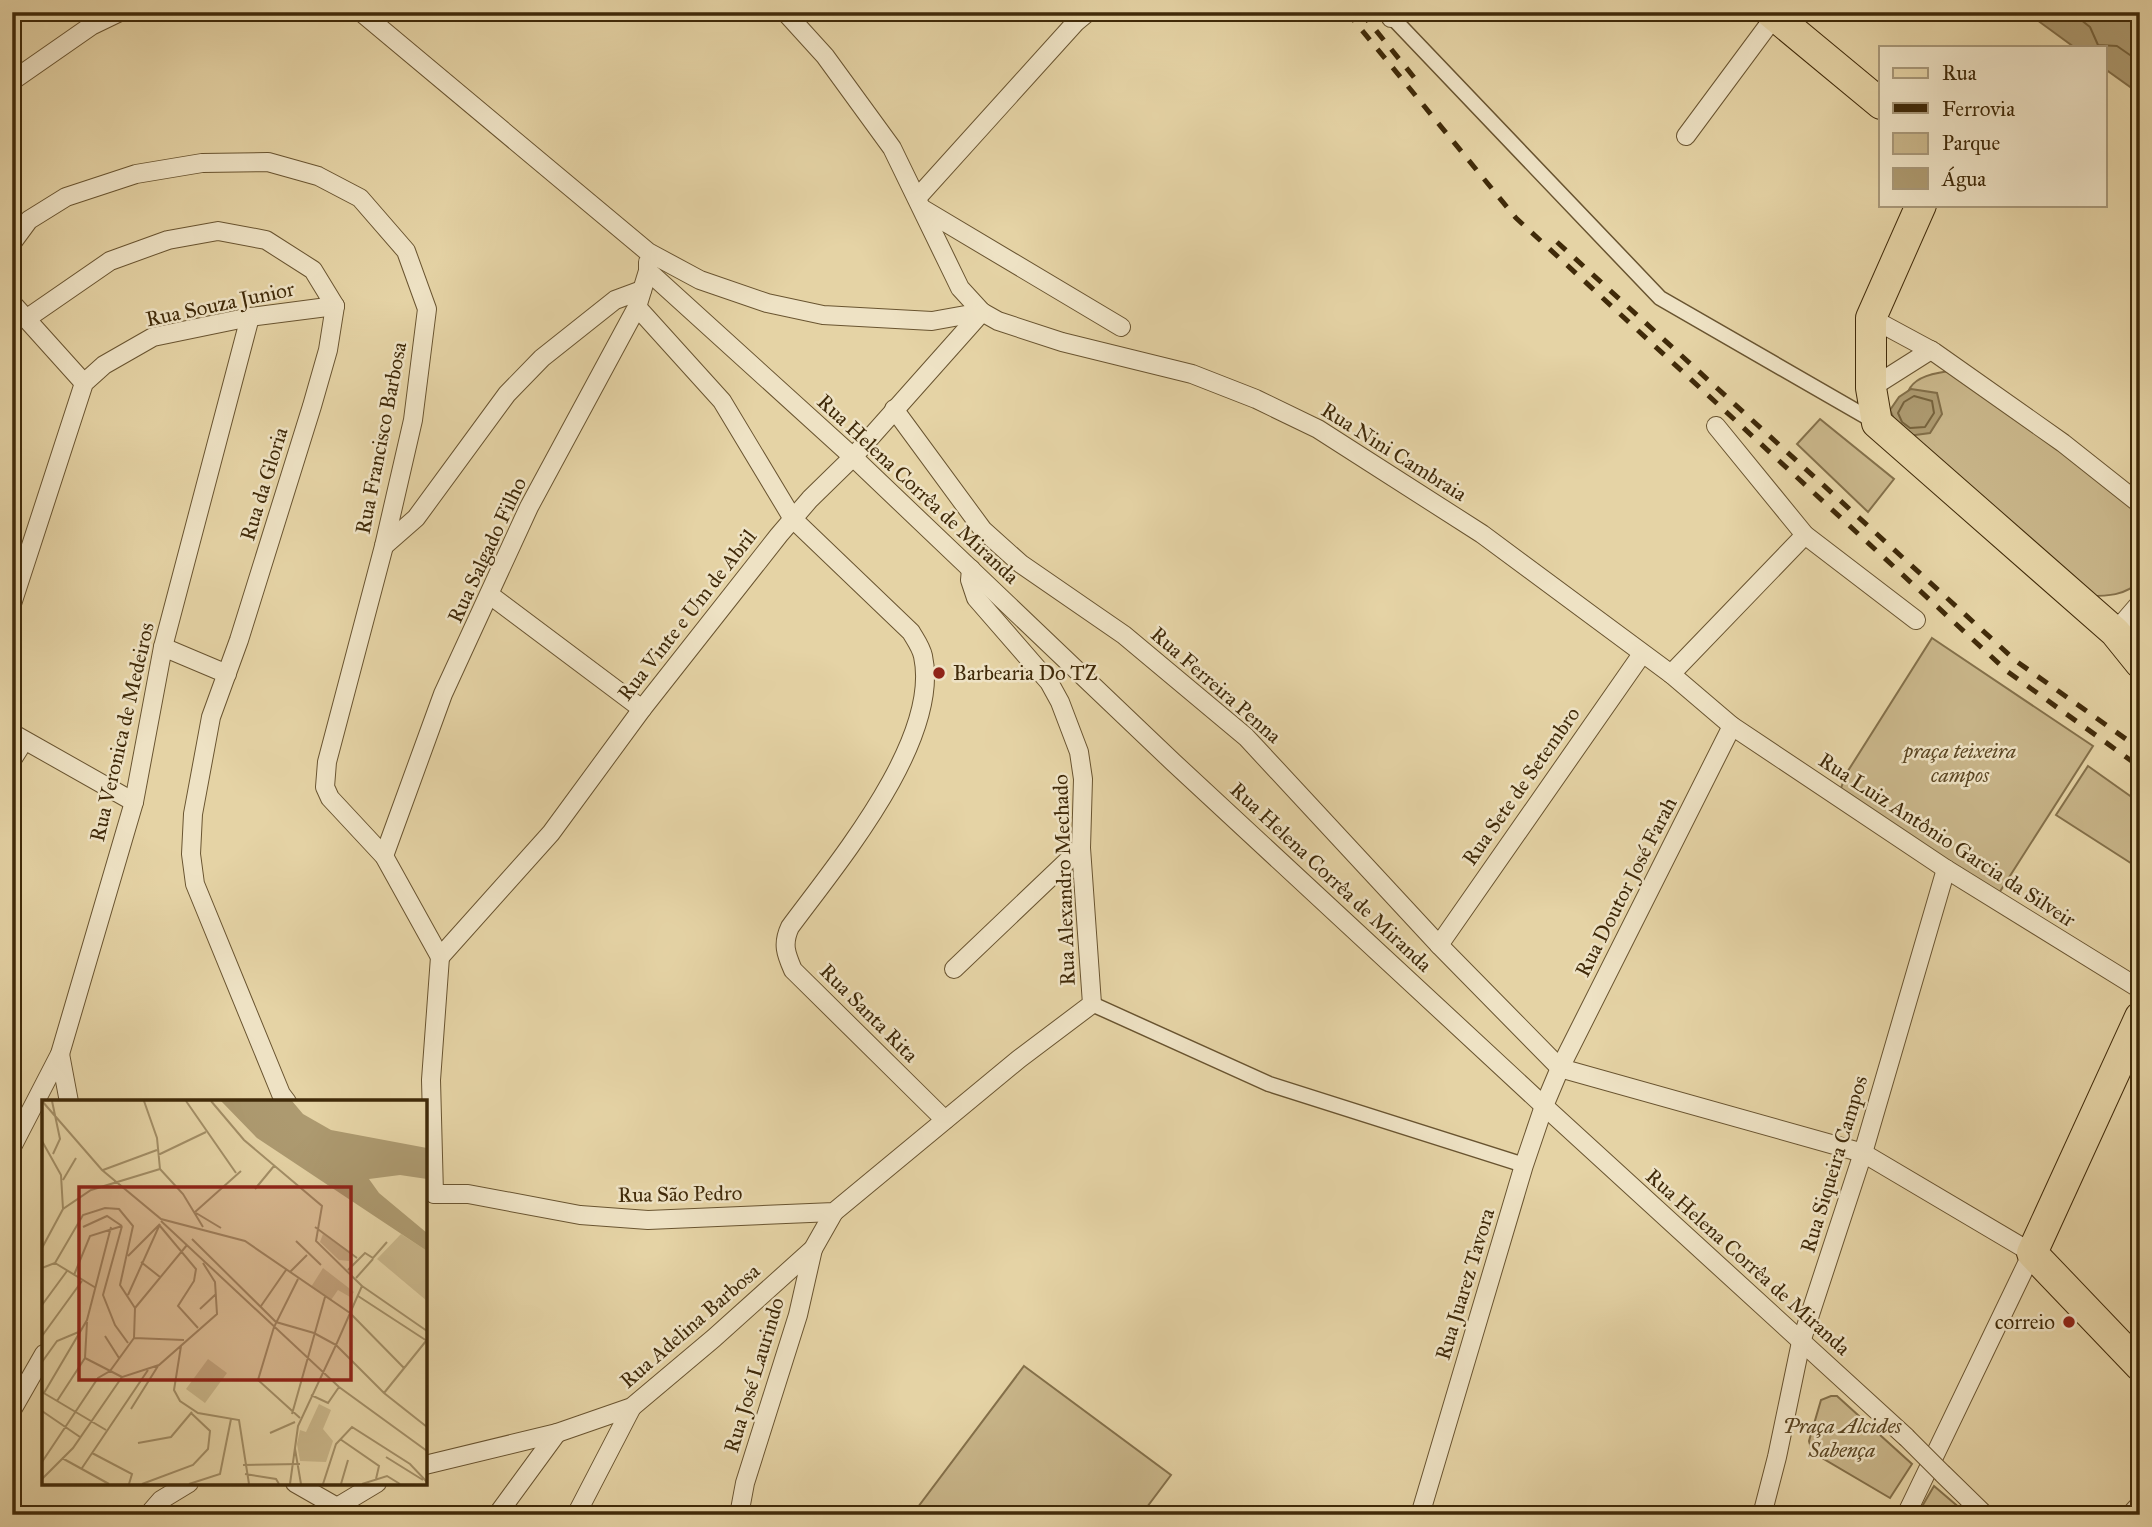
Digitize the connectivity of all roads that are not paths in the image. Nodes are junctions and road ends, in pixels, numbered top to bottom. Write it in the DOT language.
graph roads {
  1 [pos="120,12"];
  2 [pos="361,12"];
  3 [pos="785,12"];
  4 [pos="1088,12"];
  5 [pos="1392,14"];
  6 [pos="1773,14"];
  7 [pos="12,81"];
  8 [pos="1879,102"];
  9 [pos="1686,136"];
  10 [pos="919,203"];
  11 [pos="1920,206"];
  12 [pos="12,243"];
  13 [pos="648,252"];
  14 [pos="648,271"];
  15 [pos="642,290"];
  16 [pos="12,303"];
  17 [pos="335,306"];
  18 [pos="636,307"];
  19 [pos="982,312"];
  20 [pos="250,317"];
  21 [pos="1871,318"];
  22 [pos="26,319"];
  23 [pos="1121,327"];
  24 [pos="1931,350"];
  25 [pos="85,383"];
  26 [pos="1871,388"];
  27 [pos="894,409"];
  28 [pos="1877,423"];
  29 [pos="1716,426"];
  30 [pos="853,457"];
  31 [pos="2140,504"];
  32 [pos="793,519"];
  33 [pos="1805,535"];
  34 [pos="384,546"];
  35 [pos="971,569"];
  36 [pos="489,595"];
  37 [pos="2140,603"];
  38 [pos="12,604"];
  39 [pos="1916,620"];
  40 [pos="163,647"];
  41 [pos="2132,648"];
  42 [pos="1642,654"];
  43 [pos="227,674"];
  44 [pos="1671,674"];
  45 [pos="642,709"];
  46 [pos="1732,726"];
  47 [pos="18,737"];
  48 [pos="12,760"];
  49 [pos="134,802"];
  50 [pos="1081,848"];
  51 [pos="384,856"];
  52 [pos="1946,869"];
  53 [pos="1439,945"];
  54 [pos="440,957"];
  55 [pos="954,969"];
  56 [pos="2140,989"];
  57 [pos="1092,1004"];
  58 [pos="2140,1017"];
  59 [pos="60,1054"];
  60 [pos="1560,1068"];
  61 [pos="69,1100"];
  62 [pos="285,1100"];
  63 [pos="1544,1106"];
  64 [pos="945,1120"];
  65 [pos="14,1141"];
  66 [pos="1863,1153"];
  67 [pos="1524,1164"];
  68 [pos="430,1197"];
  69 [pos="834,1212"];
  70 [pos="813,1249"];
  71 [pos="2032,1253"];
  72 [pos="1801,1342"];
  73 [pos="42,1358"];
  74 [pos="2140,1366"];
  75 [pos="632,1407"];
  76 [pos="12,1410"];
  77 [pos="557,1433"];
  78 [pos="427,1465"];
  79 [pos="186,1485"];
  80 [pos="298,1485"];
  81 [pos="374,1485"];
  82 [pos="2140,1504"];
  83 [pos="333,1511"];
  84 [pos="148,1515"];
  85 [pos="497,1515"];
  86 [pos="576,1515"];
  87 [pos="739,1515"];
  88 [pos="1420,1515"];
  89 [pos="1762,1515"];
  90 [pos="1906,1515"];
  91 [pos="1985,1515"];
  92 [pos="2130,1515"];
  1 -- 7 [label="street"];
  2 -- 13 [label="street"];
  3 -- 10 [label="street"];
  4 -- 10 [label="street"];
  5 -- 28 [label="street"];
  6 -- 8 [label="main road"];
  6 -- 9 [label="street"];
  10 -- 19 [label="street"];
  10 -- 23 [label="street"];
  11 -- 21 [label="main road"];
  12 -- 34 [label="street, Rua Francisco Barbosa"];
  13 -- 14 [label="street, Rua Salgado Filho"];
  13 -- 19 [label="street"];
  14 -- 15 [label="street, Rua Salgado Filho"];
  14 -- 30 [label="street, Rua Helena Corrêa de Miranda"];
  15 -- 18 [label="street, Rua Salgado Filho"];
  15 -- 34 [label="street"];
  16 -- 22 [label="street"];
  17 -- 20 [label="street, Rua Souza Junior"];
  17 -- 22 [label="street"];
  17 -- 43 [label="street, Rua da Gloria"];
  18 -- 32 [label="street"];
  18 -- 36 [label="street, Rua Salgado Filho"];
  19 -- 27 [label="street, Rua Vinte e Um de Abril"];
  19 -- 42 [label="street, Rua Nini Cambraia"];
  20 -- 25 [label="street, Rua Souza Junior"];
  20 -- 40 [label="street, Rua Veronica de Medeiros"];
  21 -- 24 [label="street"];
  21 -- 26 [label="main road"];
  22 -- 25 [label="street"];
  24 -- 26 [label="street"];
  24 -- 31 [label="street"];
  25 -- 38 [label="street"];
  26 -- 28 [label="main road"];
  27 -- 30 [label="street, Rua Vinte e Um de Abril"];
  27 -- 53 [label="street, Rua Ferreira Penna"];
  28 -- 41 [label="main road"];
  29 -- 33 [label="street"];
  30 -- 32 [label="street, Rua Vinte e Um de Abril"];
  30 -- 35 [label="street, Rua Helena Corrêa de Miranda"];
  32 -- 45 [label="street, Rua Vinte e Um de Abril"];
  32 -- 64 [label="street, Rua Santa Rita"];
  33 -- 39 [label="street"];
  33 -- 44 [label="street"];
  34 -- 51 [label="street, Rua Francisco Barbosa"];
  35 -- 50 [label="street, Rua Alexandro Mechado"];
  35 -- 63 [label="street, Rua Helena Corrêa de Miranda"];
  36 -- 45 [label="street"];
  36 -- 51 [label="street, Rua Salgado Filho"];
  37 -- 41 [label="street"];
  40 -- 43 [label="street"];
  40 -- 49 [label="street, Rua Veronica de Medeiros"];
  42 -- 44 [label="street, Rua Nini Cambraia"];
  42 -- 53 [label="street, Rua Sete de Setembro"];
  43 -- 62 [label="street, Rua da Gloria"];
  44 -- 46 [label="street, Rua Nini Cambraia"];
  45 -- 54 [label="street, Rua Vinte e Um de Abril"];
  46 -- 52 [label="street, Rua Luiz Antônio Garcia da Silveir"];
  46 -- 60 [label="street, Rua Doutor José Farah"];
  47 -- 48 [label="street"];
  47 -- 49 [label="street"];
  49 -- 59 [label="street, Rua Veronica de Medeiros"];
  50 -- 55 [label="street"];
  50 -- 57 [label="street, Rua Alexandro Mechado"];
  51 -- 54 [label="street, Rua Francisco Barbosa"];
  52 -- 56 [label="street, Rua Luiz Antônio Garcia da Silveir"];
  52 -- 66 [label="street, Rua Siqueira Campos"];
  53 -- 60 [label="street, Rua Ferreira Penna"];
  54 -- 68 [label="street, Rua São Pedro"];
  57 -- 64 [label="street"];
  57 -- 67 [label="street"];
  58 -- 71 [label="main road"];
  59 -- 61 [label="street"];
  59 -- 65 [label="street, Rua Veronica de Medeiros"];
  60 -- 63 [label="street, Rua Juarez Tavora"];
  60 -- 66 [label="street"];
  63 -- 67 [label="street, Rua Juarez Tavora"];
  63 -- 72 [label="street, Rua Helena Corrêa de Miranda"];
  64 -- 69 [label="street"];
  66 -- 71 [label="street"];
  66 -- 72 [label="street, Rua Siqueira Campos"];
  67 -- 88 [label="street, Rua Juarez Tavora"];
  68 -- 69 [label="street, Rua São Pedro"];
  69 -- 70 [label="street, Rua Adelina Barbosa"];
  70 -- 75 [label="street, Rua Adelina Barbosa"];
  70 -- 87 [label="street, Rua José Laurindo"];
  71 -- 74 [label="main road"];
  71 -- 90 [label="street"];
  72 -- 89 [label="street, Rua Siqueira Campos"];
  72 -- 91 [label="street, Rua Helena Corrêa de Miranda, bridge"];
  73 -- 76 [label="street"];
  75 -- 77 [label="street, Rua Adelina Barbosa"];
  75 -- 86 [label="street"];
  77 -- 78 [label="street, Rua Adelina Barbosa"];
  77 -- 85 [label="street"];
  79 -- 84 [label="street"];
  80 -- 83 [label="street"];
  81 -- 83 [label="street"];
  82 -- 92 [label="street"];
}
